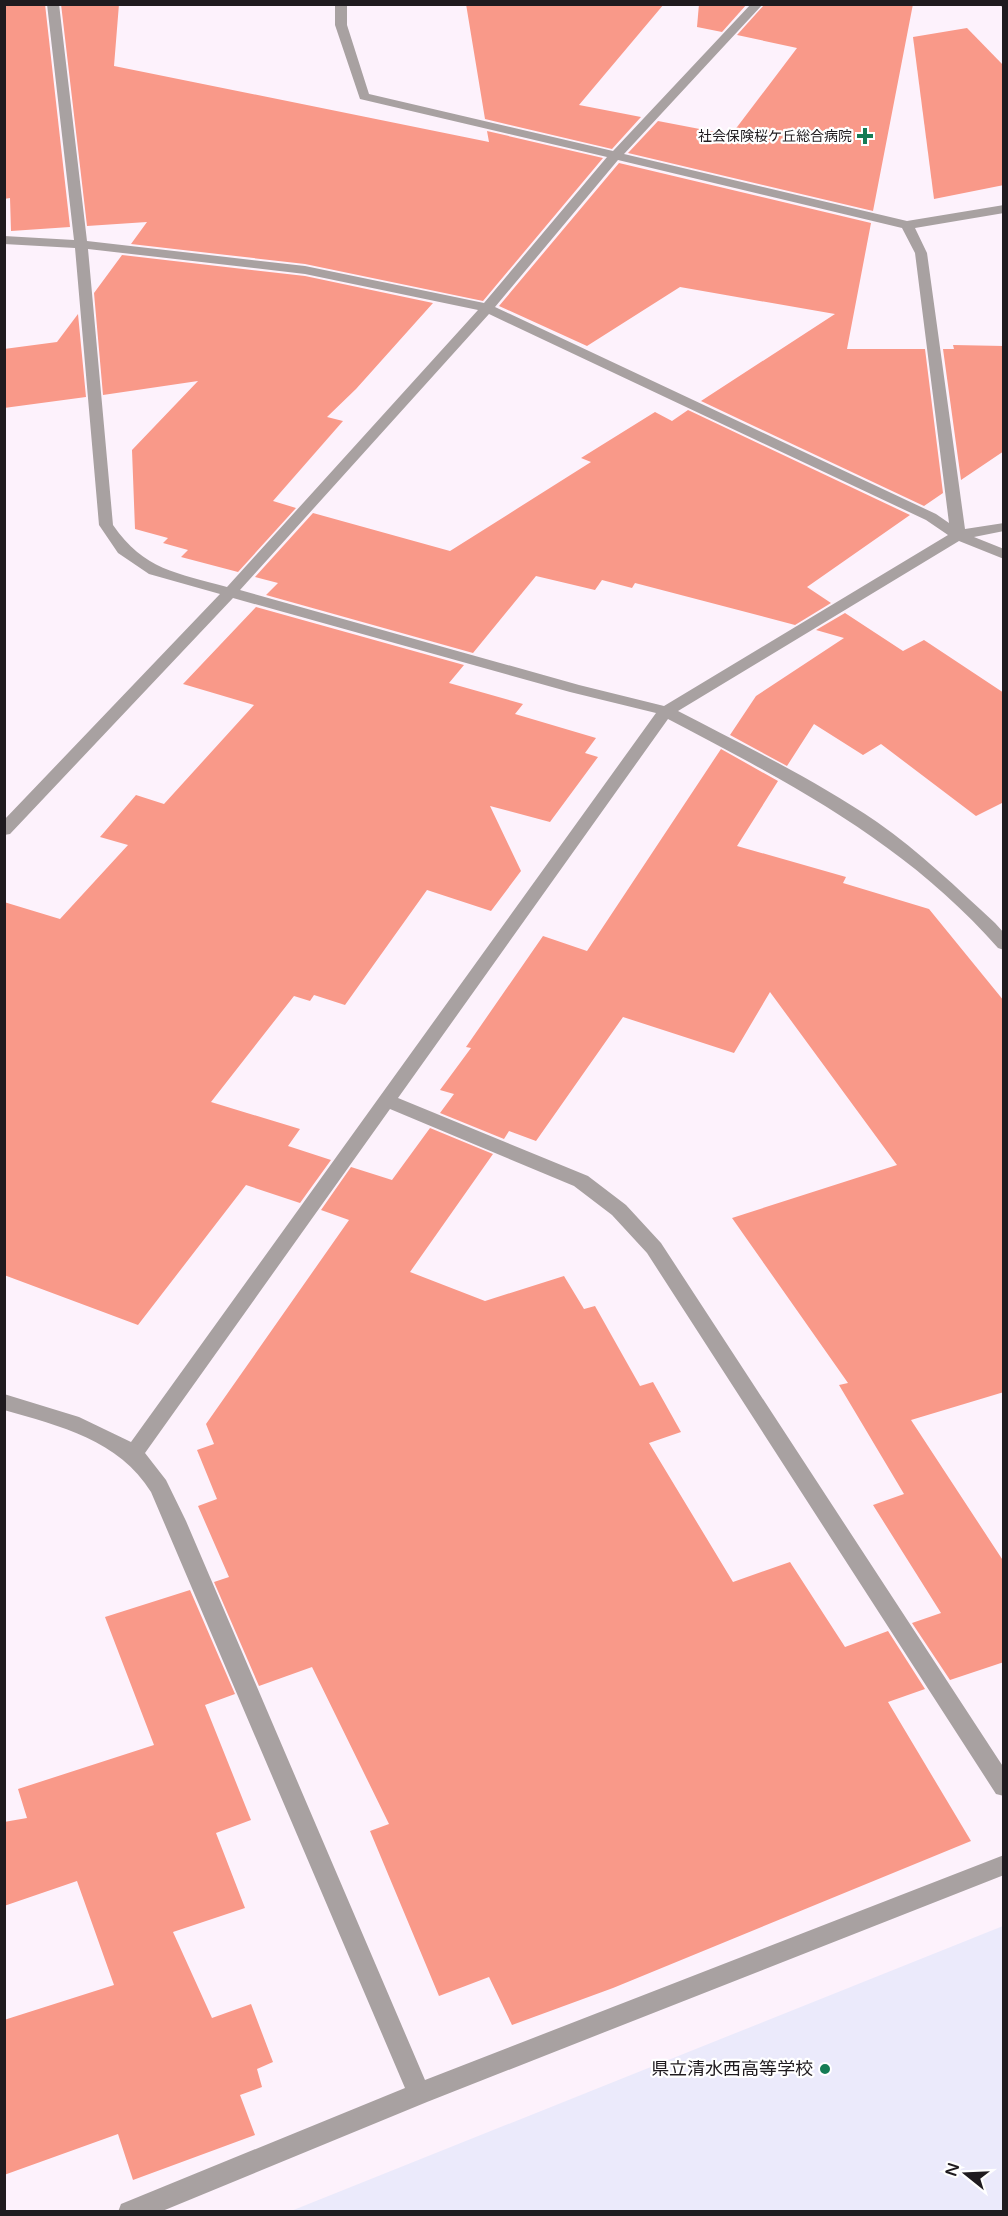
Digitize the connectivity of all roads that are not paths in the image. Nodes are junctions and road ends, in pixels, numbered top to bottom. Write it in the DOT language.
graph roads {
  1 [pos="53,4"];
  2 [pos="340,4"];
  3 [pos="758,4"];
  4 [pos="615,156"];
  5 [pos="1004,208"];
  6 [pos="907,225"];
  7 [pos="4,240"];
  8 [pos="81,244"];
  9 [pos="488,308"];
  10 [pos="1004,527"];
  11 [pos="958,535"];
  12 [pos="1004,555"];
  13 [pos="231,591"];
  14 [pos="666,711"];
  15 [pos="4,830"];
  16 [pos="1004,944"];
  17 [pos="387,1101"];
  18 [pos="4,1402"];
  19 [pos="133,1454"];
  20 [pos="1004,1787"];
  21 [pos="1004,1865"];
  22 [pos="419,2094"];
  23 [pos="130,2211"];
  1 -- 8 [label="street"];
  2 -- 4 [label="street"];
  3 -- 4 [label="street"];
  4 -- 6 [label="street"];
  4 -- 9 [label="street"];
  5 -- 6 [label="street"];
  6 -- 11 [label="street"];
  7 -- 8 [label="street"];
  8 -- 9 [label="street"];
  8 -- 13 [label="street"];
  9 -- 11 [label="street"];
  9 -- 13 [label="street"];
  10 -- 11 [label="street"];
  11 -- 12 [label="street"];
  11 -- 14 [label="street"];
  13 -- 14 [label="street"];
  13 -- 15 [label="street"];
  14 -- 16 [label="street"];
  14 -- 17 [label="street"];
  17 -- 19 [label="street"];
  17 -- 20 [label="street"];
  18 -- 19 [label="street"];
  19 -- 22 [label="street"];
  21 -- 22 [label="street"];
  22 -- 23 [label="street"];
}
